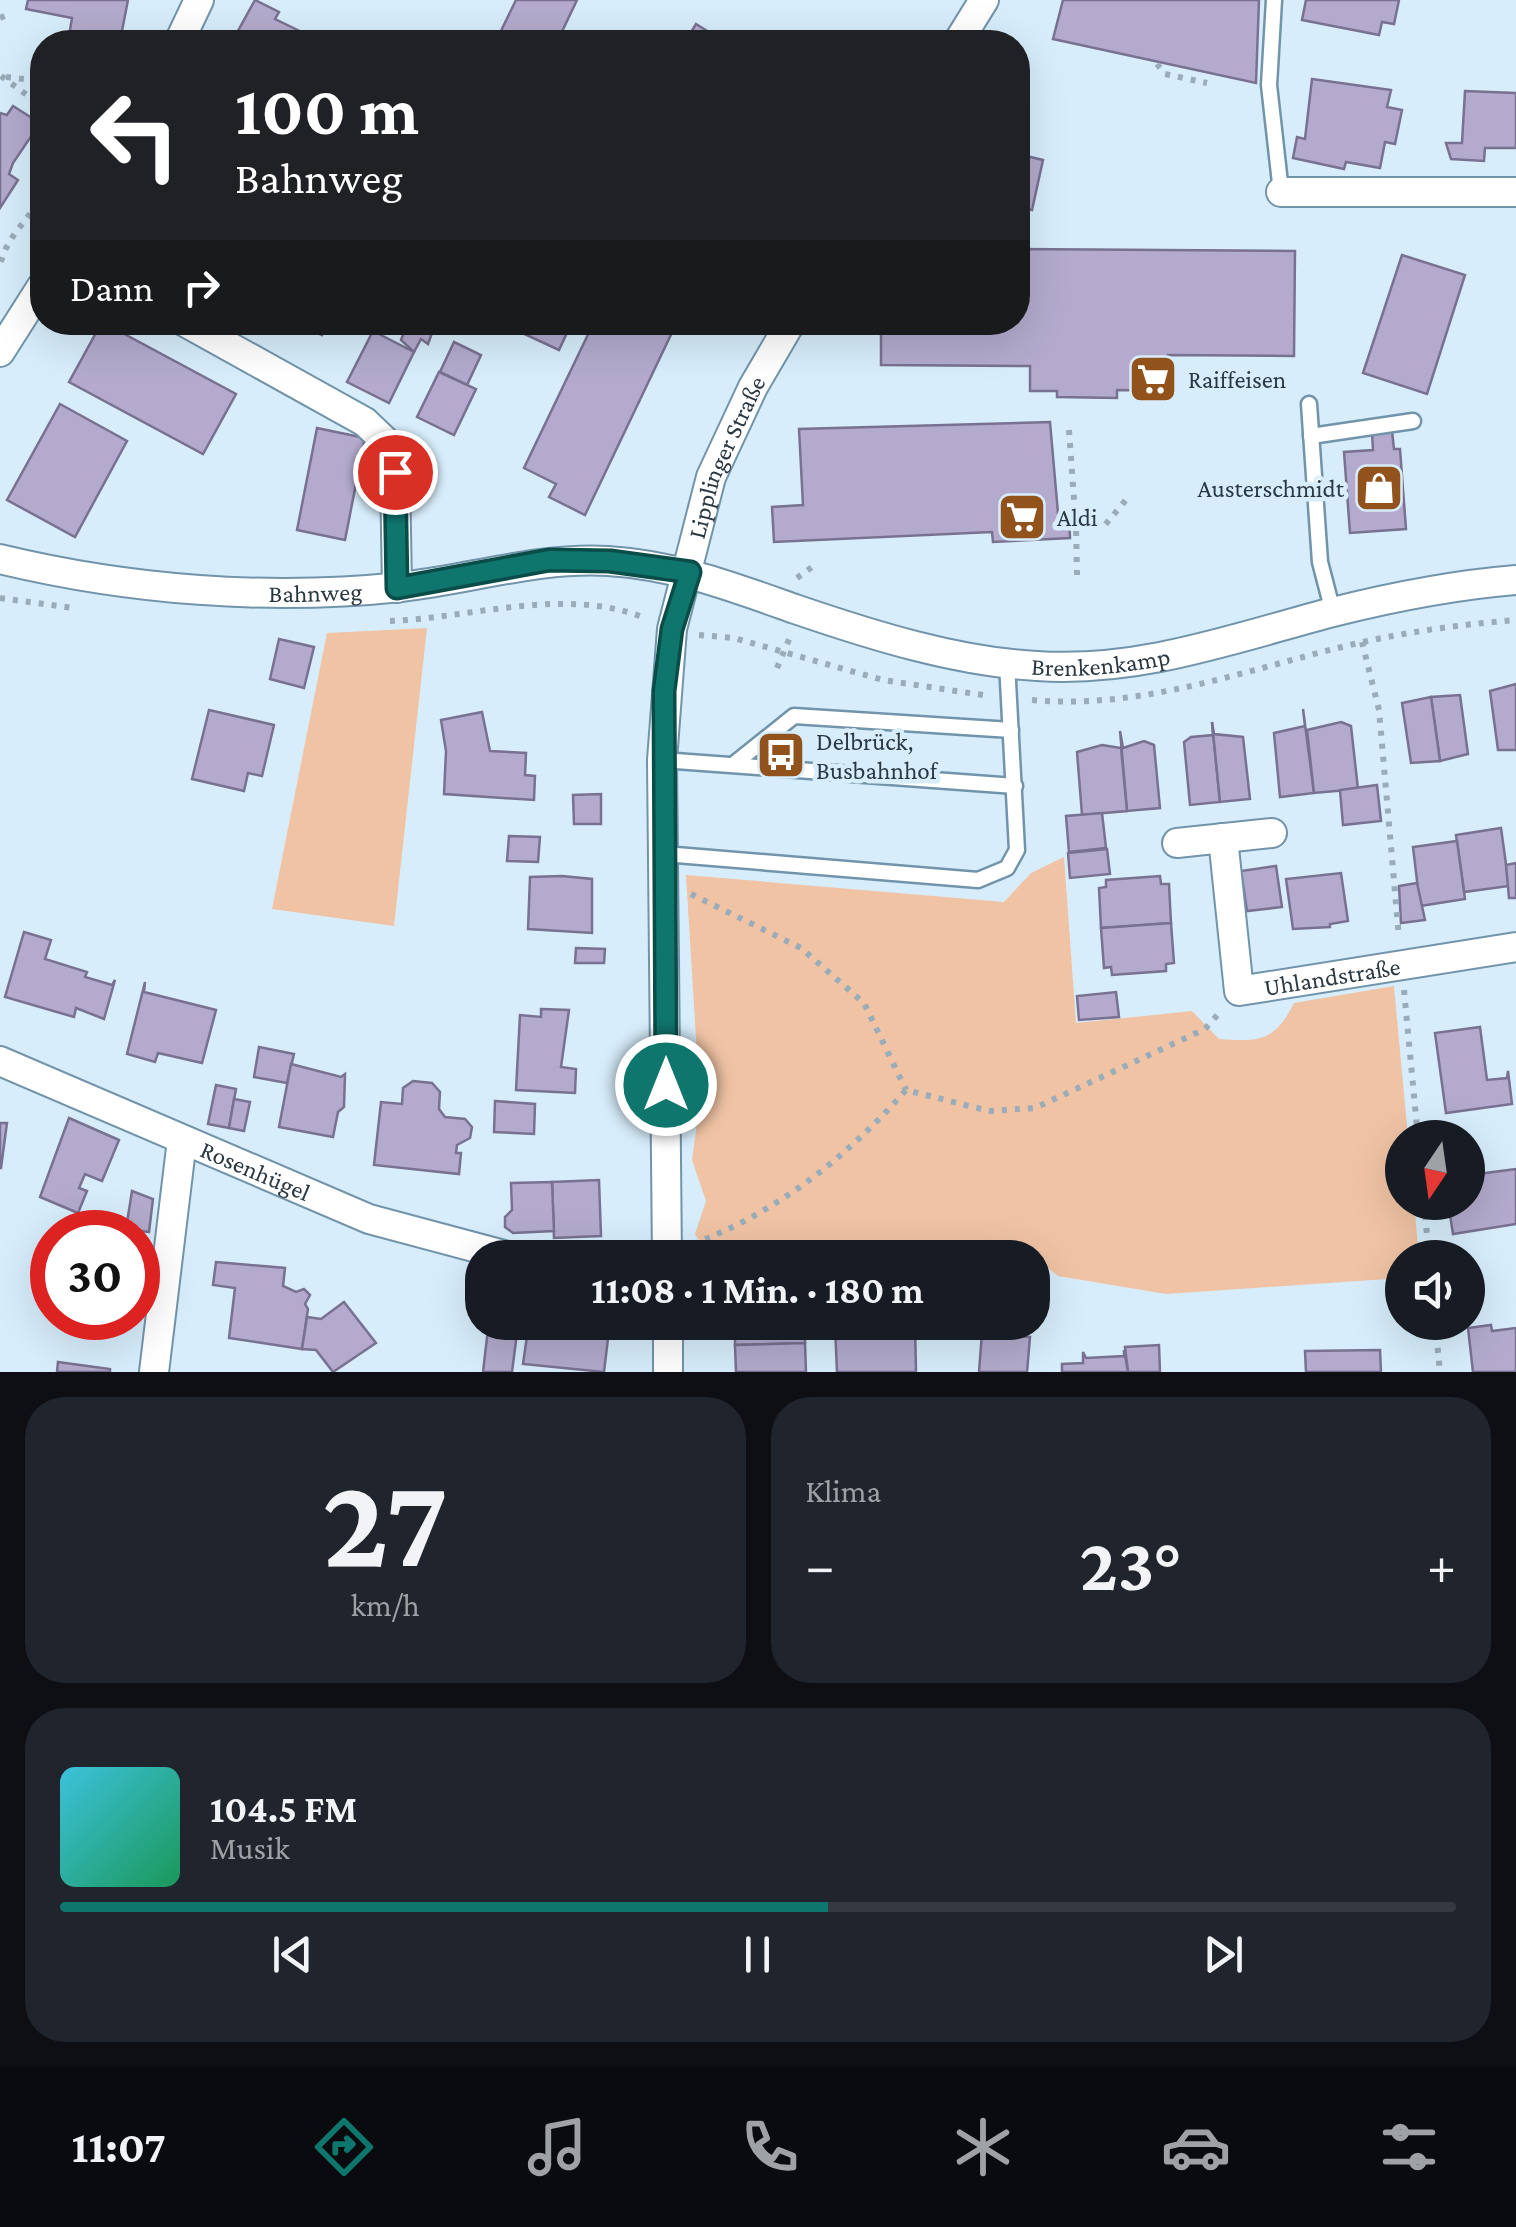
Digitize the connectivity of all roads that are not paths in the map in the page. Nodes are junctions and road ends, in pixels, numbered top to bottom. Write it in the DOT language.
graph roads {
  1 [pos="199,0"];
  2 [pos="984,0"];
  3 [pos="1274,0"];
  4 [pos="185,30"];
  5 [pos="965,30"];
  6 [pos="1280,192"];
  7 [pos="1516,192"];
  8 [pos="30,305"];
  9 [pos="208,335"];
  10 [pos="784,335"];
  11 [pos="0,352"];
  12 [pos="1309,404"];
  13 [pos="1414,422"];
  14 [pos="1311,436"];
  15 [pos="0,559"];
  16 [pos="690,572"];
  17 [pos="1516,580"];
  18 [pos="397,588"];
  19 [pos="1333,612"];
  20 [pos="1008,663"];
  21 [pos="1011,730"];
  22 [pos="662,760"];
  23 [pos="734,764"];
  24 [pos="1015,786"];
  25 [pos="1272,833"];
  26 [pos="1223,838"];
  27 [pos="1177,842"];
  28 [pos="664,854"];
  29 [pos="1516,947"];
  30 [pos="0,1061"];
  31 [pos="182,1140"];
  32 [pos="667,1240"];
  33 [pos="465,1244"];
  34 [pos="668,1340"];
  35 [pos="154,1372"];
  36 [pos="668,1372"];
  1 -- 4 [label="street"];
  2 -- 5 [label="street"];
  3 -- 6 [label="lane"];
  6 -- 7 [label="street"];
  8 -- 11 [label="street"];
  9 -- 18 [label="street"];
  10 -- 16 [label="street, Lipplinger Straße"];
  12 -- 14 [label="lane"];
  13 -- 14 [label="lane"];
  14 -- 19 [label="lane"];
  15 -- 18 [label="street, Bahnweg"];
  16 -- 18 [label="street, Bahnweg"];
  16 -- 20 [label="street, Brenkenkamp"];
  16 -- 22 [label="street, Lipplinger Straße"];
  17 -- 19 [label="street, Brenkenkamp"];
  19 -- 20 [label="street, Brenkenkamp"];
  20 -- 21 [label="lane"];
  21 -- 23 [label="lane"];
  21 -- 24 [label="lane"];
  22 -- 23 [label="lane"];
  22 -- 28 [label="street, Lipplinger Straße"];
  23 -- 24 [label="lane"];
  24 -- 28 [label="lane"];
  25 -- 26 [label="street"];
  26 -- 27 [label="street"];
  26 -- 29 [label="street, Uhlandstraße"];
  28 -- 32 [label="street, Lipplinger Straße"];
  30 -- 31 [label="street, Rosenhügel"];
  31 -- 33 [label="street, Rosenhügel"];
  31 -- 35 [label="street"];
  34 -- 36 [label="street"];
}
